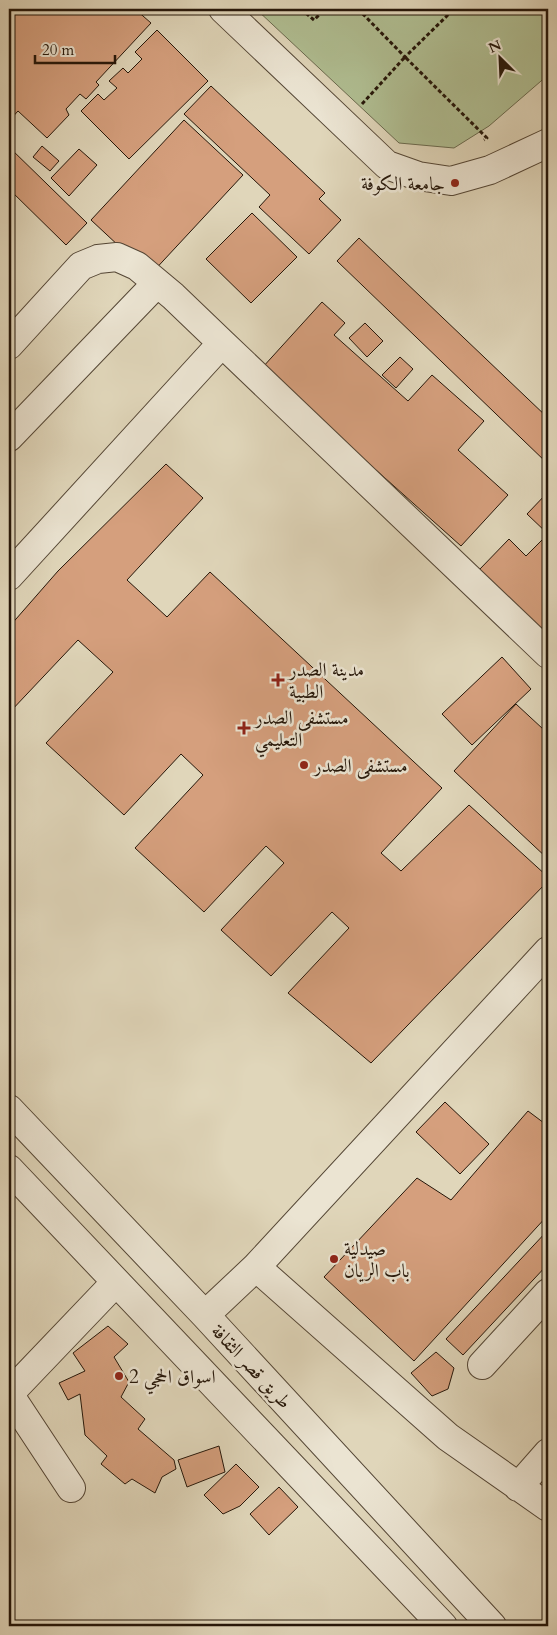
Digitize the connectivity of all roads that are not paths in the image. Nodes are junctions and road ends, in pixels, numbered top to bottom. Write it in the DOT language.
graph roads {
  1 [pos="223,9"];
  2 [pos="548,142"];
  3 [pos="157,283"];
  4 [pos="222,343"];
  5 [pos="9,345"];
  6 [pos="9,437"];
  7 [pos="9,576"];
  8 [pos="548,654"];
  9 [pos="548,951"];
  10 [pos="9,1109"];
  11 [pos="9,1169"];
  12 [pos="256,1267"];
  13 [pos="116,1282"];
  14 [pos="548,1293"];
  15 [pos="205,1315"];
  16 [pos="482,1365"];
  17 [pos="9,1394"];
  18 [pos="548,1453"];
  19 [pos="518,1487"];
  20 [pos="71,1488"];
  21 [pos="548,1507"];
  22 [pos="443,1626"];
  23 [pos="492,1626"];
  1 -- 2 [label="street"];
  3 -- 4 [label="street"];
  3 -- 5 [label="street"];
  3 -- 6 [label="street"];
  4 -- 7 [label="street"];
  4 -- 8 [label="street"];
  9 -- 12 [label="street"];
  10 -- 15 [label="street, طريق قصر الثقافة"];
  11 -- 13 [label="street"];
  12 -- 15 [label="street"];
  12 -- 19 [label="street"];
  13 -- 17 [label="street"];
  13 -- 22 [label="street"];
  14 -- 16 [label="street"];
  15 -- 23 [label="street, طريق قصر الثقافة"];
  17 -- 20 [label="street"];
  18 -- 19 [label="street"];
  19 -- 21 [label="street"];
}
